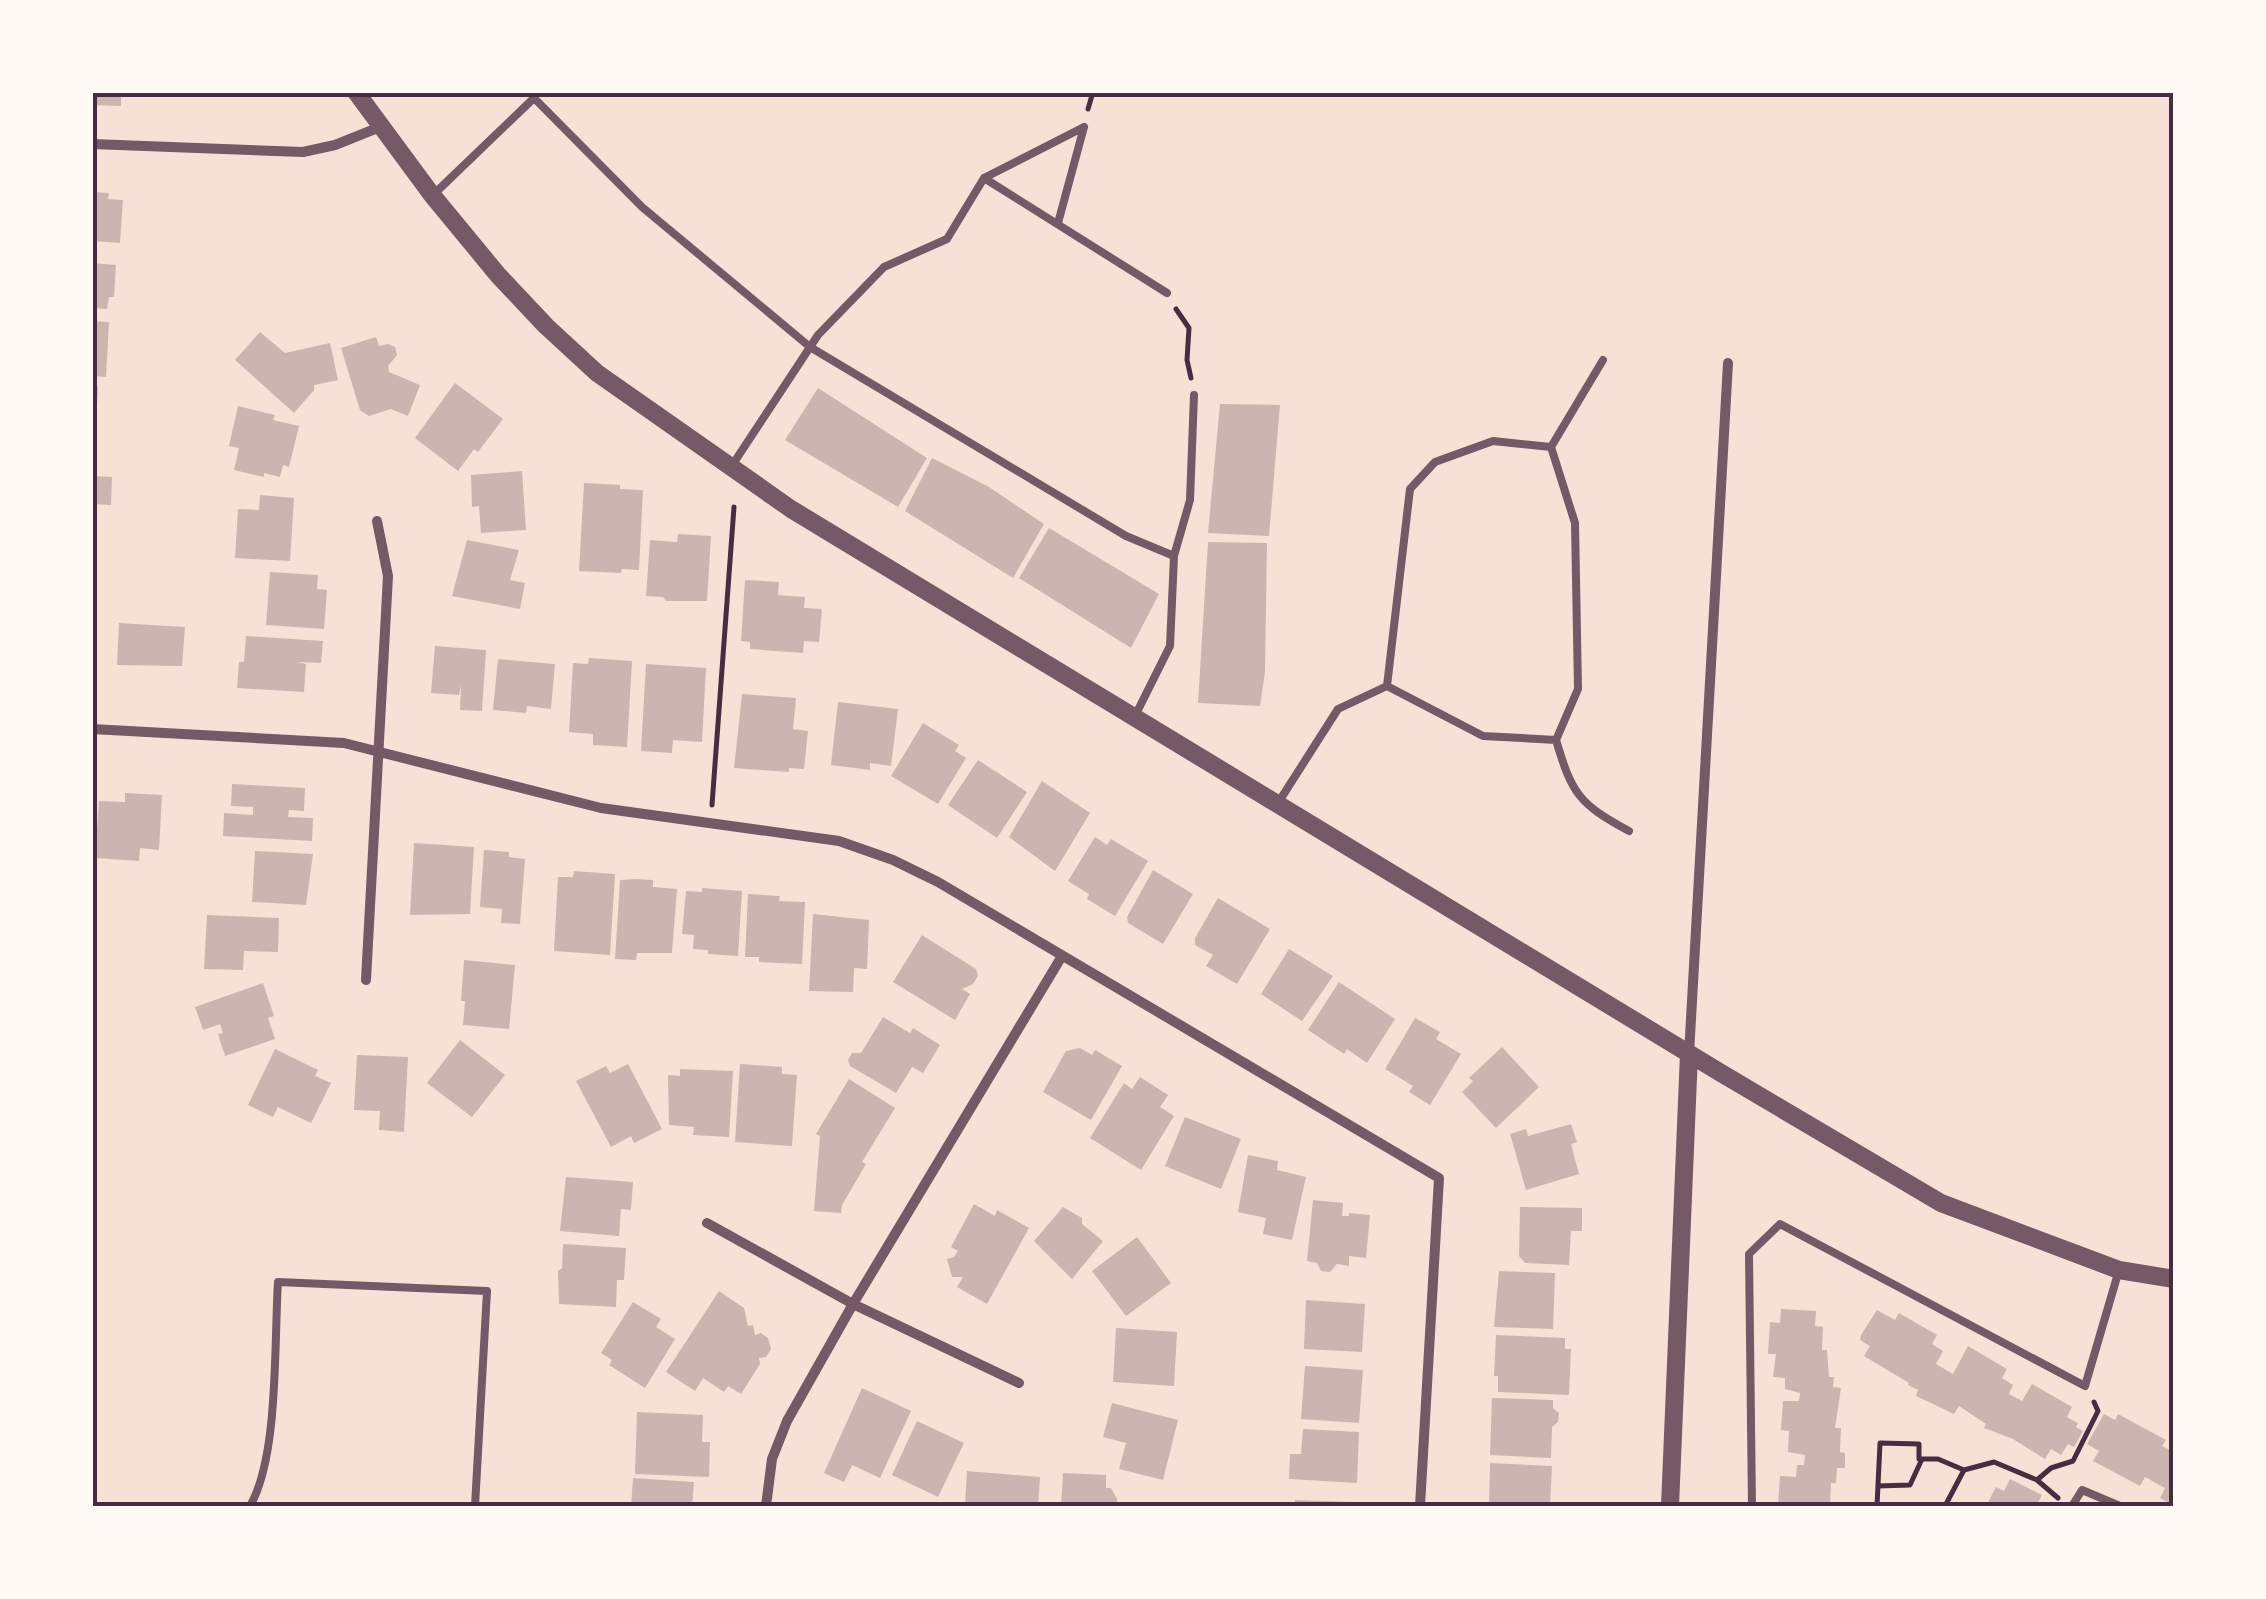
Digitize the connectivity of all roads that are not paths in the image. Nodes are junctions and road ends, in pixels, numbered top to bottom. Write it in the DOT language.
graph roads {
  1 [pos="356,92"];
  2 [pos="534,96"];
  3 [pos="380,127"];
  4 [pos="92,144"];
  5 [pos="984,178"];
  6 [pos="432,195"];
  7 [pos="1058,223"];
  8 [pos="1167,294"];
  9 [pos="810,347"];
  10 [pos="1603,360"];
  11 [pos="1728,362"];
  12 [pos="1194,396"];
  13 [pos="1551,447"];
  14 [pos="729,469"];
  15 [pos="377,521"];
  16 [pos="1174,556"];
  17 [pos="1387,686"];
  18 [pos="1134,718"];
  19 [pos="92,729"];
  20 [pos="1556,740"];
  21 [pos="380,751"];
  22 [pos="1278,803"];
  23 [pos="1629,831"];
  24 [pos="1062,956"];
  25 [pos="366,980"];
  26 [pos="1690,1054"];
  27 [pos="707,1224"];
  28 [pos="2119,1270"];
  29 [pos="2174,1279"];
  30 [pos="852,1304"];
  31 [pos="1019,1384"];
  32 [pos="250,1506"];
  33 [pos="475,1506"];
  34 [pos="766,1506"];
  35 [pos="1420,1506"];
  36 [pos="1670,1506"];
  37 [pos="1752,1506"];
  38 [pos="2072,1506"];
  39 [pos="2120,1506"];
  1 -- 3 [label="street"];
  2 -- 6 [label="lane"];
  2 -- 9 [label="lane"];
  3 -- 4 [label="street"];
  3 -- 6 [label="street"];
  5 -- 7 [label="lane"];
  5 -- 7 [label="lane"];
  5 -- 9 [label="lane"];
  6 -- 14 [label="street"];
  7 -- 8 [label="lane"];
  9 -- 14 [label="lane"];
  9 -- 16 [label="lane"];
  10 -- 13 [label="lane"];
  11 -- 26 [label="street"];
  12 -- 16 [label="lane"];
  13 -- 17 [label="lane"];
  13 -- 20 [label="lane"];
  14 -- 18 [label="street"];
  15 -- 21 [label="street"];
  16 -- 18 [label="lane"];
  17 -- 20 [label="lane"];
  17 -- 22 [label="lane"];
  18 -- 22 [label="street"];
  19 -- 21 [label="street"];
  20 -- 23 [label="lane"];
  21 -- 24 [label="street"];
  21 -- 25 [label="street"];
  22 -- 26 [label="street"];
  24 -- 30 [label="street"];
  24 -- 35 [label="street"];
  26 -- 28 [label="street"];
  26 -- 36 [label="street"];
  27 -- 30 [label="street"];
  28 -- 29 [label="street"];
  28 -- 37 [label="lane"];
  30 -- 31 [label="street"];
  30 -- 34 [label="street"];
  32 -- 33 [label="lane"];
  38 -- 39 [label="lane"];
}
